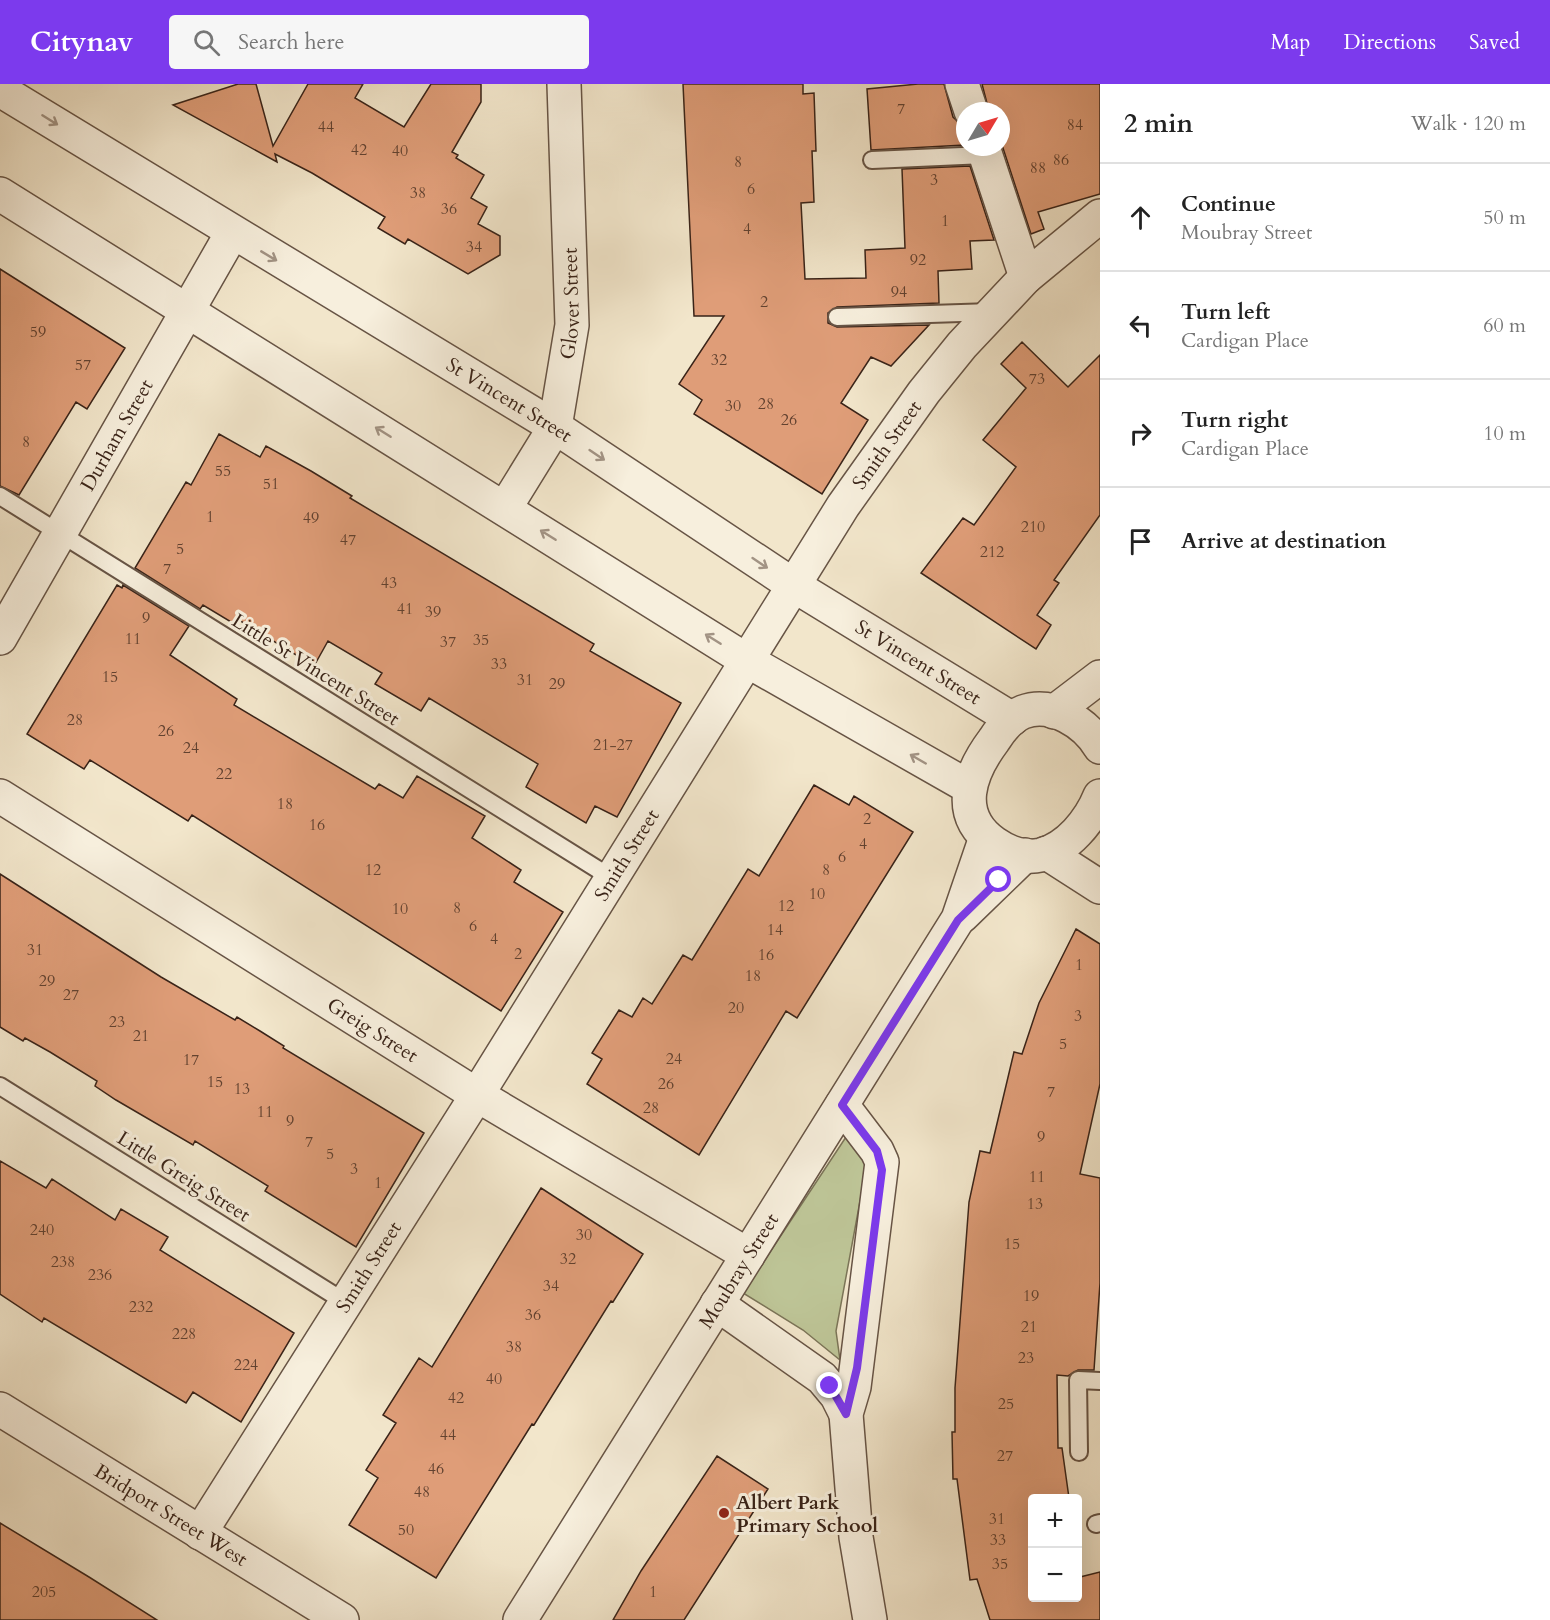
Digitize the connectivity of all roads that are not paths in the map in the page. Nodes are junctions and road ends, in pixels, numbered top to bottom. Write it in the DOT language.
graph roads {
  1 [pos="564,84"];
  2 [pos="962,84"];
  3 [pos="0,90"];
  4 [pos="968,102"];
  5 [pos="956,153"];
  6 [pos="986,156"];
  7 [pos="872,160"];
  8 [pos="0,194"];
  9 [pos="1100,216"];
  10 [pos="232,233"];
  11 [pos="1026,277"];
  12 [pos="188,309"];
  13 [pos="992,312"];
  14 [pos="837,317"];
  15 [pos="555,427"];
  16 [pos="0,496"];
  17 [pos="505,508"];
  18 [pos="61,534"];
  19 [pos="793,585"];
  20 [pos="0,638"];
  21 [pos="746,660"];
  22 [pos="1100,677"];
  23 [pos="1054,712"];
  24 [pos="1012,719"];
  25 [pos="1100,747"];
  26 [pos="969,788"];
  27 [pos="0,796"];
  28 [pos="1100,796"];
  29 [pos="986,837"];
  30 [pos="1036,854"];
  31 [pos="610,877"];
  32 [pos="1100,887"];
  33 [pos="958,920"];
  34 [pos="0,1086"];
  35 [pos="477,1095"];
  36 [pos="842,1105"];
  37 [pos="748,1255"];
  38 [pos="345,1302"];
  39 [pos="717,1304"];
  40 [pos="1100,1381"];
  41 [pos="0,1409"];
  42 [pos="846,1414"];
  43 [pos="1079,1452"];
  44 [pos="200,1533"];
  45 [pos="342,1620"];
  46 [pos="520,1620"];
  47 [pos="870,1620"];
  1 -- 15 [label="street, Glover Street"];
  2 -- 4 [label="street"];
  3 -- 10 [label="street, St Vincent Street, one-way"];
  5 -- 7 [label="lane"];
  6 -- 11 [label="street"];
  8 -- 12 [label="street"];
  9 -- 11 [label="street, Smith Street"];
  10 -- 12 [label="street, Durham Street"];
  10 -- 15 [label="street, St Vincent Street, one-way"];
  11 -- 13 [label="street, Smith Street"];
  17 -- 12 [label="street, one-way"];
  12 -- 18 [label="street, Durham Street"];
  13 -- 14 [label="lane"];
  13 -- 19 [label="street, Smith Street"];
  15 -- 17 [label="street, Glover Street"];
  15 -- 19 [label="street, St Vincent Street, one-way"];
  16 -- 18 [label="lane, Little St Vincent Street"];
  21 -- 17 [label="street, one-way"];
  18 -- 20 [label="street, Durham Street"];
  18 -- 31 [label="lane, Little St Vincent Street"];
  19 -- 21 [label="street, Smith Street"];
  19 -- 24 [label="street, St Vincent Street"];
  26 -- 21 [label="street, one-way"];
  21 -- 31 [label="street, Smith Street"];
  22 -- 23 [label="street"];
  23 -- 24 [label="street"];
  23 -- 25 [label="street"];
  24 -- 26 [label="street"];
  26 -- 29 [label="street"];
  27 -- 35 [label="street, Greig Street"];
  28 -- 30 [label="street, Moubray Street"];
  29 -- 30 [label="street"];
  29 -- 33 [label="street, Moubray Street"];
  30 -- 32 [label="street"];
  30 -- 33 [label="street, Moubray Street"];
  31 -- 35 [label="street, Smith Street"];
  33 -- 36 [label="street, Moubray Street"];
  34 -- 38 [label="lane, Little Greig Street"];
  35 -- 37 [label="street, Greig Street"];
  35 -- 38 [label="street, Smith Street"];
  36 -- 37 [label="street, Moubray Street"];
  36 -- 42 [label="street"];
  37 -- 39 [label="street, Moubray Street"];
  38 -- 44 [label="street, Smith Street"];
  39 -- 42 [label="street"];
  39 -- 46 [label="street, Moubray Street"];
  40 -- 43 [label="lane"];
  41 -- 44 [label="street, Bridport Street West"];
  42 -- 47 [label="street"];
  44 -- 45 [label="street, Bridport Street West"];
}
